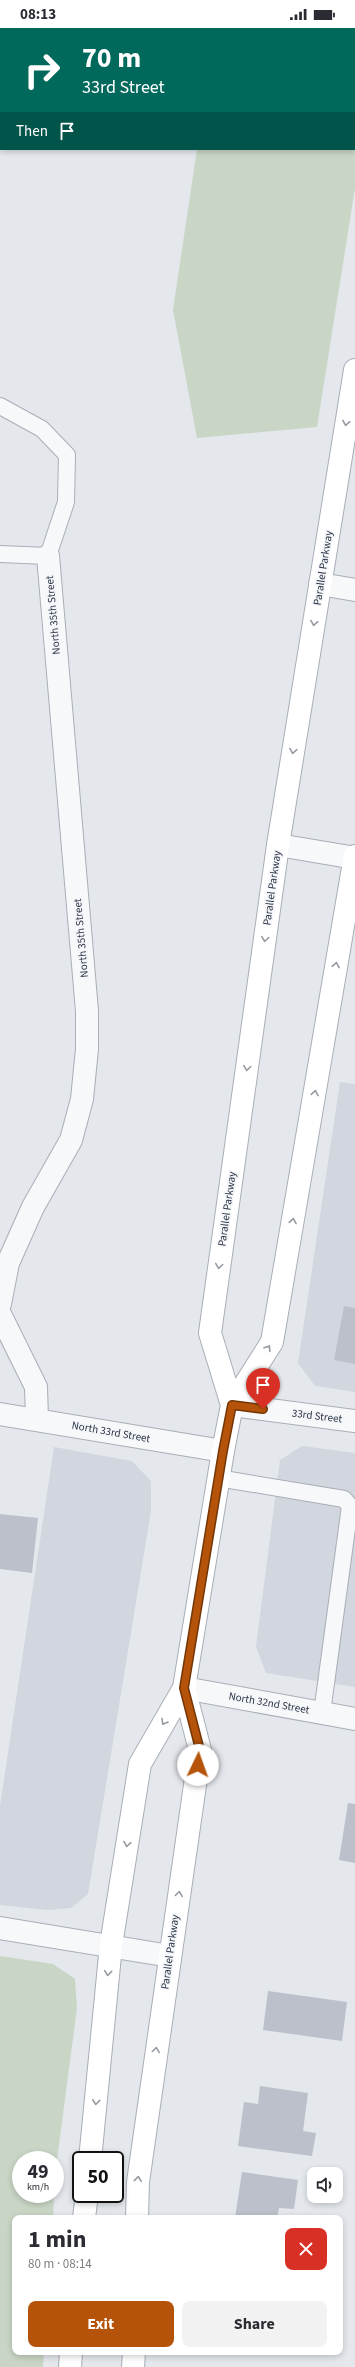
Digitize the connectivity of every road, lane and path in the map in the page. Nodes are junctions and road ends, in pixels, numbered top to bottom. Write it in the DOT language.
graph roads {
  1 [pos="355,370"];
  2 [pos="0,406"];
  3 [pos="0,554"];
  4 [pos="48,556"];
  5 [pos="320,584"];
  6 [pos="355,590"];
  7 [pos="278,845"];
  8 [pos="355,858"];
  9 [pos="0,1304"];
  10 [pos="0,1314"];
  11 [pos="232,1405"];
  12 [pos="0,1414"];
  13 [pos="38,1420"];
  14 [pos="355,1421"];
  15 [pos="223,1451"];
  16 [pos="218,1478"];
  17 [pos="184,1688"];
  18 [pos="322,1713"];
  19 [pos="355,1719"];
  20 [pos="0,1928"];
  21 [pos="111,1945"];
  22 [pos="170,1956"];
  23 [pos="91,2151"];
  24 [pos="86,2203"];
  25 [pos="84,2215"];
  26 [pos="137,2215"];
  27 [pos="71,2355"];
  28 [pos="134,2355"];
  29 [pos="70,2367"];
  30 [pos="134,2367"];
  1 -- 5 [label="main road, Parallel Parkway, one-way"];
  2 -- 4 [label="lane"];
  3 -- 4 [label="lane"];
  4 -- 9 [label="street, North 35th Street"];
  5 -- 6 [label="street"];
  5 -- 7 [label="main road, Parallel Parkway, one-way"];
  7 -- 8 [label="street"];
  7 -- 11 [label="main road, Parallel Parkway, one-way"];
  11 -- 8 [label="main road, Parallel Parkway, one-way"];
  10 -- 13 [label="street"];
  11 -- 14 [label="street, 33rd Street"];
  11 -- 15 [label="main road, Parallel Parkway"];
  12 -- 13 [label="street, North 33rd Street"];
  13 -- 15 [label="street, North 33rd Street"];
  15 -- 16 [label="main road, Parallel Parkway"];
  16 -- 17 [label="main road, Parallel Parkway"];
  16 -- 18 [label="lane"];
  17 -- 18 [label="street, North 32nd Street"];
  17 -- 21 [label="main road, Parallel Parkway, one-way"];
  22 -- 17 [label="main road, Parallel Parkway, one-way"];
  18 -- 19 [label="street, North 32nd Street"];
  20 -- 21 [label="street"];
  21 -- 22 [label="street"];
  21 -- 23 [label="main road, Parallel Parkway, one-way"];
  26 -- 22 [label="main road, Parallel Parkway, one-way"];
  24 -- 25 [label="main road"];
  27 -- 29 [label="main road"];
  28 -- 30 [label="main road"];
}
